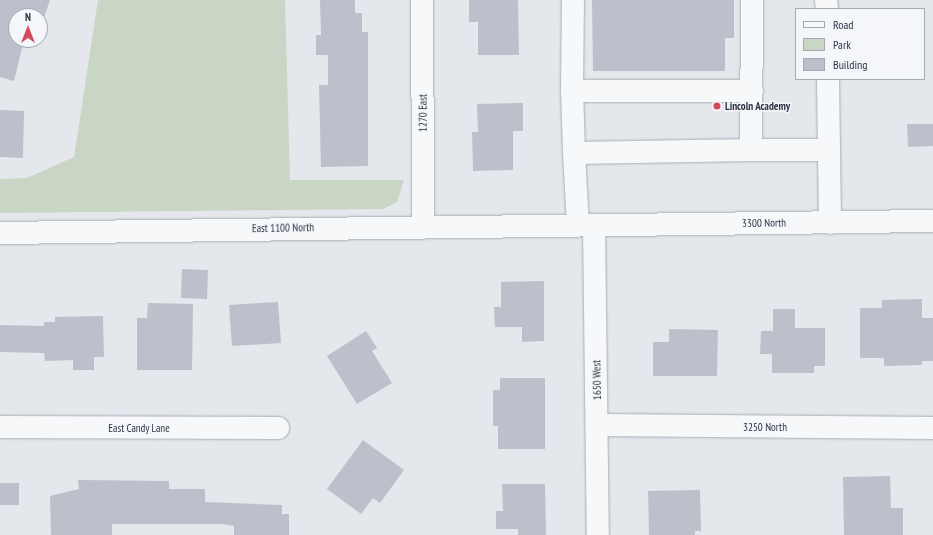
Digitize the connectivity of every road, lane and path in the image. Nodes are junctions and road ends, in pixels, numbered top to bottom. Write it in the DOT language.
graph roads {
  1 [pos="422,0"];
  2 [pos="573,0"];
  3 [pos="752,0"];
  4 [pos="828,80"];
  5 [pos="572,91"];
  6 [pos="752,91"];
  7 [pos="751,150"];
  8 [pos="829,150"];
  9 [pos="574,153"];
  10 [pos="933,221"];
  11 [pos="830,223"];
  12 [pos="579,225"];
  13 [pos="423,226"];
  14 [pos="0,232"];
  15 [pos="598,425"];
  16 [pos="0,427"];
  17 [pos="278,428"];
  18 [pos="933,428"];
  19 [pos="598,535"];
  1 -- 13 [label="street, 1270 East"];
  2 -- 5 [label="street, 1650 West"];
  3 -- 6 [label="street"];
  4 -- 8 [label="street"];
  5 -- 6 [label="street"];
  5 -- 9 [label="street, 1650 West"];
  6 -- 7 [label="street"];
  7 -- 8 [label="street"];
  7 -- 9 [label="street"];
  8 -- 11 [label="street"];
  9 -- 12 [label="street, 1650 West"];
  10 -- 11 [label="street, 3300 North"];
  11 -- 12 [label="street, 3300 North"];
  12 -- 13 [label="street, East 1100 North"];
  12 -- 15 [label="street, 1650 West"];
  13 -- 14 [label="street, East 1100 North"];
  15 -- 18 [label="street, 3250 North"];
  15 -- 19 [label="street, 1650 West"];
  16 -- 17 [label="street, East Candy Lane"];
}
